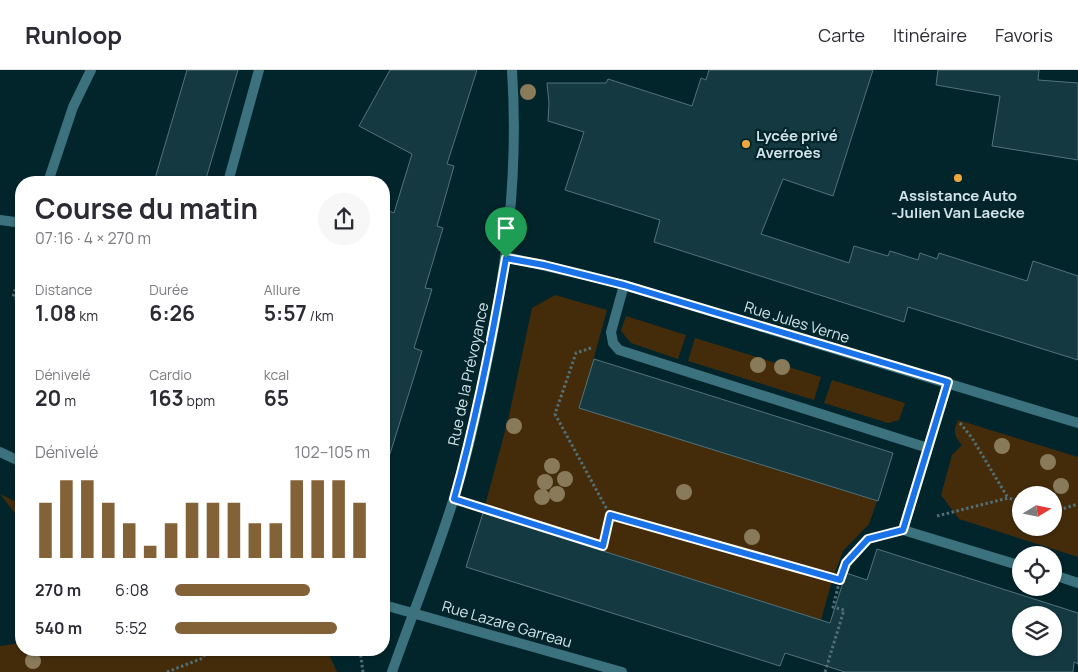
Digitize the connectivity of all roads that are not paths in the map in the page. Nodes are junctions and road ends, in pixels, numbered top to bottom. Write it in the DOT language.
graph roads {
  1 [pos="91,70"];
  2 [pos="259,70"];
  3 [pos="512,70"];
  4 [pos="50,176"];
  5 [pos="230,176"];
  6 [pos="0,220"];
  7 [pos="15,222"];
  8 [pos="506,258"];
  9 [pos="624,285"];
  10 [pos="948,382"];
  11 [pos="1078,423"];
  12 [pos="928,448"];
  13 [pos="0,452"];
  14 [pos="15,459"];
  15 [pos="1012,563"];
  16 [pos="1062,578"];
  17 [pos="1078,583"];
  18 [pos="390,607"];
  19 [pos="415,613"];
  20 [pos="392,672"];
  21 [pos="622,672"];
  1 -- 4 [label="street"];
  2 -- 5 [label="street"];
  3 -- 8 [label="street, Rue de la Prévoyance"];
  6 -- 7 [label="street"];
  8 -- 9 [label="street, Rue Jules Verne"];
  8 -- 19 [label="street, Rue de la Prévoyance"];
  9 -- 10 [label="street, Rue Jules Verne"];
  9 -- 12 [label="street"];
  10 -- 11 [label="street, Rue Jules Verne"];
  10 -- 12 [label="street"];
  12 -- 15 [label="street"];
  13 -- 14 [label="street"];
  16 -- 17 [label="street"];
  18 -- 19 [label="street, Rue Lazare Garreau"];
  19 -- 20 [label="street, Rue de la Prévoyance"];
  19 -- 21 [label="street, Rue Lazare Garreau"];
}
